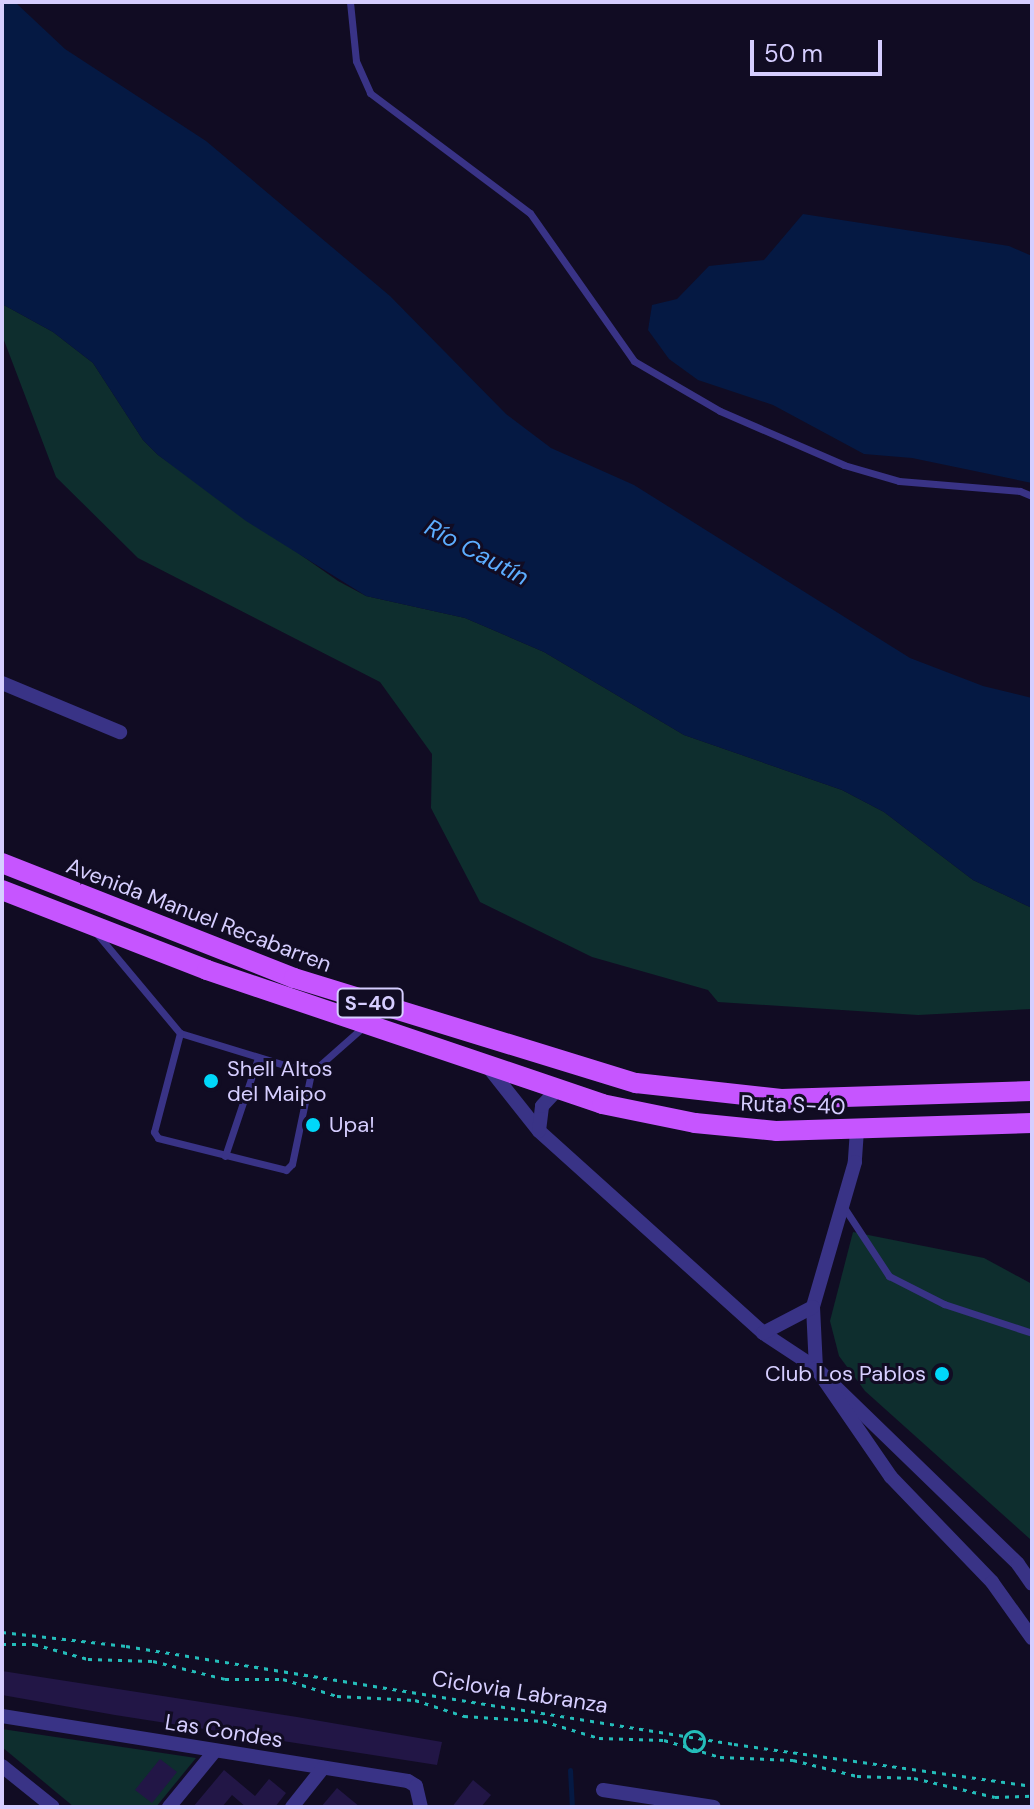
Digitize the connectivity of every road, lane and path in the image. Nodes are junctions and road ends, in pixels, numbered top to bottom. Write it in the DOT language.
graph roads {
  1 [pos="350,2"];
  2 [pos="1032,496"];
  3 [pos="2,683"];
  4 [pos="120,732"];
  5 [pos="2,863"];
  6 [pos="2,890"];
  7 [pos="91,927"];
  8 [pos="365,1025"];
  9 [pos="180,1033"];
  10 [pos="258,1058"];
  11 [pos="564,1064"];
  12 [pos="489,1068"];
  13 [pos="311,1073"];
  14 [pos="556,1091"];
  15 [pos="1032,1091"];
  16 [pos="855,1099"];
  17 [pos="1032,1123"];
  18 [pos="857,1130"];
  19 [pos="539,1131"];
  20 [pos="225,1156"];
  21 [pos="843,1205"];
  22 [pos="813,1307"];
  23 [pos="763,1333"];
  24 [pos="1032,1333"];
  25 [pos="816,1368"];
  26 [pos="1032,1584"];
  27 [pos="2,1632"];
  28 [pos="1032,1638"];
  29 [pos="2,1644"];
  30 [pos="2,1716"];
  31 [pos="685,1736"];
  32 [pos="705,1739"];
  33 [pos="685,1745"];
  34 [pos="700,1750"];
  35 [pos="214,1752"];
  36 [pos="2,1766"];
  37 [pos="323,1768"];
  38 [pos="1032,1786"];
  39 [pos="603,1790"];
  40 [pos="1032,1796"];
  41 [pos="53,1807"];
  42 [pos="169,1807"];
  43 [pos="292,1807"];
  44 [pos="421,1807"];
  45 [pos="714,1807"];
  1 -- 2 [label="lane"];
  3 -- 4 [label="street"];
  5 -- 11 [label="main road, Avenida Manuel Recabarren / S-40"];
  6 -- 7 [label="main road, Avenida Manuel Recabarren / S-40"];
  7 -- 8 [label="main road, Avenida Manuel Recabarren / S-40"];
  7 -- 9 [label="lane"];
  8 -- 12 [label="main road, Avenida Manuel Recabarren / S-40"];
  8 -- 13 [label="lane"];
  9 -- 10 [label="lane"];
  9 -- 20 [label="lane"];
  10 -- 13 [label="lane"];
  10 -- 20 [label="lane"];
  11 -- 16 [label="main road, Ruta S-40 / S-40"];
  12 -- 14 [label="main road, Avenida Manuel Recabarren / S-40"];
  12 -- 19 [label="street"];
  13 -- 20 [label="lane"];
  14 -- 18 [label="main road, Ruta S-40 / S-40"];
  14 -- 19 [label="street"];
  15 -- 16 [label="main road, Ruta S-40 / S-40"];
  16 -- 18 [label="main road"];
  17 -- 18 [label="main road, Ruta S-40 / S-40"];
  18 -- 21 [label="street"];
  19 -- 23 [label="street"];
  21 -- 22 [label="street"];
  21 -- 24 [label="lane"];
  22 -- 23 [label="street"];
  22 -- 25 [label="street"];
  23 -- 25 [label="street"];
  25 -- 26 [label="street"];
  25 -- 28 [label="street"];
  27 -- 31 [label="path, Ciclovia Labranza"];
  29 -- 33 [label="path"];
  30 -- 35 [label="street, Las Condes"];
  31 -- 32 [label="path, Ciclovia Labranza"];
  31 -- 33 [label="path"];
  32 -- 34 [label="path"];
  32 -- 38 [label="path, Ciclovia Labranza"];
  33 -- 34 [label="path"];
  34 -- 40 [label="path"];
  35 -- 37 [label="street, Las Condes"];
  35 -- 42 [label="street"];
  36 -- 41 [label="street"];
  37 -- 43 [label="street"];
  37 -- 44 [label="street, Las Condes"];
  39 -- 45 [label="street"];
}
